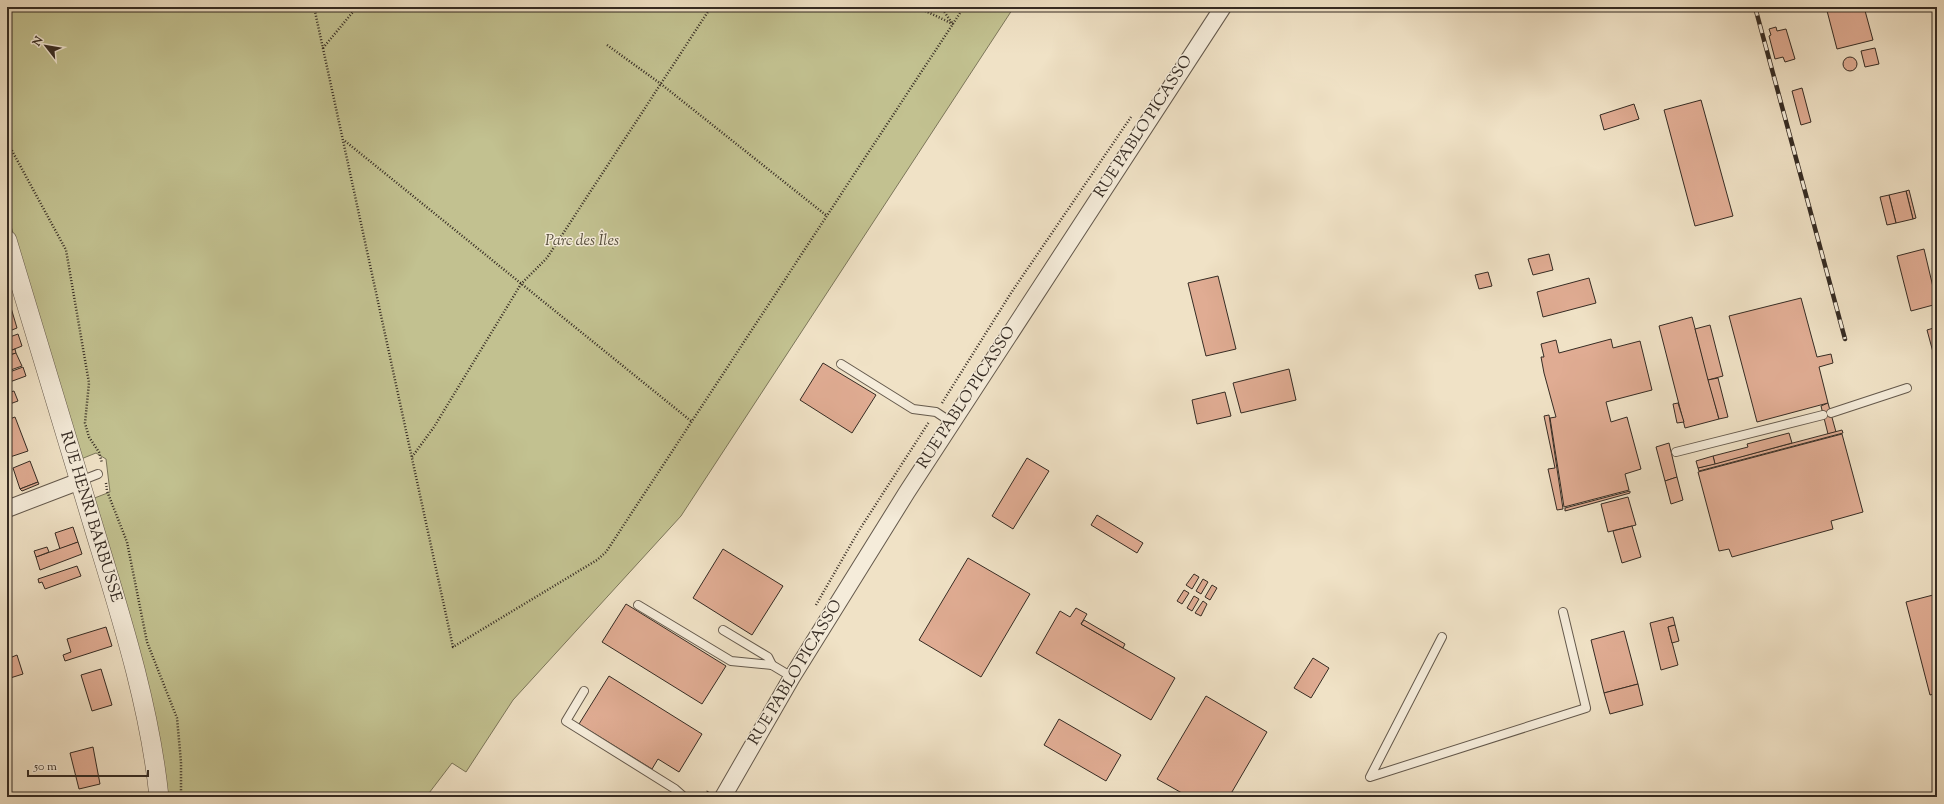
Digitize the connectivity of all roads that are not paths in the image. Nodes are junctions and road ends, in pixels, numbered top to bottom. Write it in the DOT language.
graph roads {
  1 [pos="1223,7"];
  2 [pos="7,240"];
  3 [pos="841,364"];
  4 [pos="1906,388"];
  5 [pos="951,422"];
  6 [pos="1676,452"];
  7 [pos="94,478"];
  8 [pos="7,509"];
  9 [pos="638,605"];
  10 [pos="1563,612"];
  11 [pos="723,630"];
  12 [pos="1442,637"];
  13 [pos="772,665"];
  14 [pos="792,677"];
  15 [pos="584,691"];
  16 [pos="159,797"];
  17 [pos="684,797"];
  18 [pos="723,797"];
  1 -- 5 [label="street, RUE PABLO PICASSO"];
  2 -- 7 [label="street, RUE HENRI BARBUSSE"];
  3 -- 5 [label="lane"];
  4 -- 6 [label="lane"];
  5 -- 14 [label="street, RUE PABLO PICASSO"];
  7 -- 8 [label="street"];
  7 -- 16 [label="street, RUE HENRI BARBUSSE"];
  9 -- 13 [label="lane"];
  10 -- 12 [label="lane"];
  11 -- 13 [label="lane"];
  13 -- 14 [label="lane"];
  14 -- 18 [label="street, RUE PABLO PICASSO"];
  15 -- 17 [label="lane"];
}
